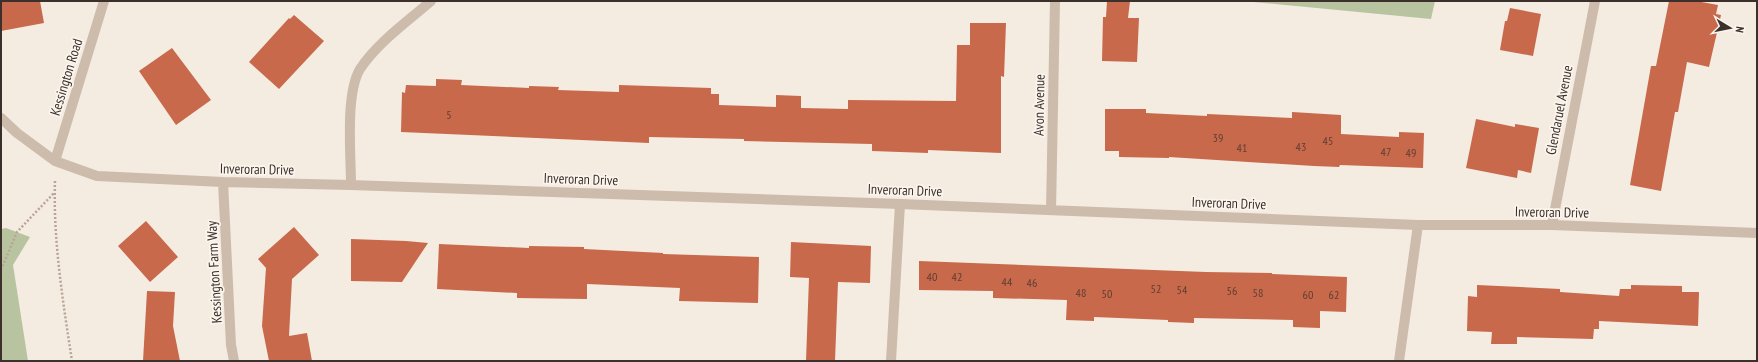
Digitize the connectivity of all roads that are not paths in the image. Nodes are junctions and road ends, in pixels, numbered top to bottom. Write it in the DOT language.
graph roads {
  1 [pos="104,1"];
  2 [pos="431,1"];
  3 [pos="1055,1"];
  4 [pos="1595,1"];
  5 [pos="1,118"];
  6 [pos="55,161"];
  7 [pos="223,182"];
  8 [pos="351,185"];
  9 [pos="900,204"];
  10 [pos="1052,210"];
  11 [pos="1418,225"];
  12 [pos="1552,225"];
  13 [pos="1757,233"];
  14 [pos="234,361"];
  15 [pos="891,361"];
  16 [pos="1399,361"];
  1 -- 6 [label="street, Kessington Road"];
  2 -- 8 [label="street"];
  3 -- 10 [label="street, Avon Avenue"];
  4 -- 12 [label="street, Glendaruel Avenue"];
  5 -- 6 [label="street, Inveroran Drive"];
  6 -- 7 [label="street, Inveroran Drive"];
  7 -- 8 [label="street, Inveroran Drive"];
  7 -- 14 [label="street, Kessington Farm Way"];
  8 -- 9 [label="street, Inveroran Drive"];
  9 -- 10 [label="street, Inveroran Drive"];
  9 -- 15 [label="street"];
  10 -- 11 [label="street, Inveroran Drive"];
  11 -- 12 [label="street, Inveroran Drive"];
  11 -- 16 [label="street"];
  12 -- 13 [label="street, Inveroran Drive"];
}
